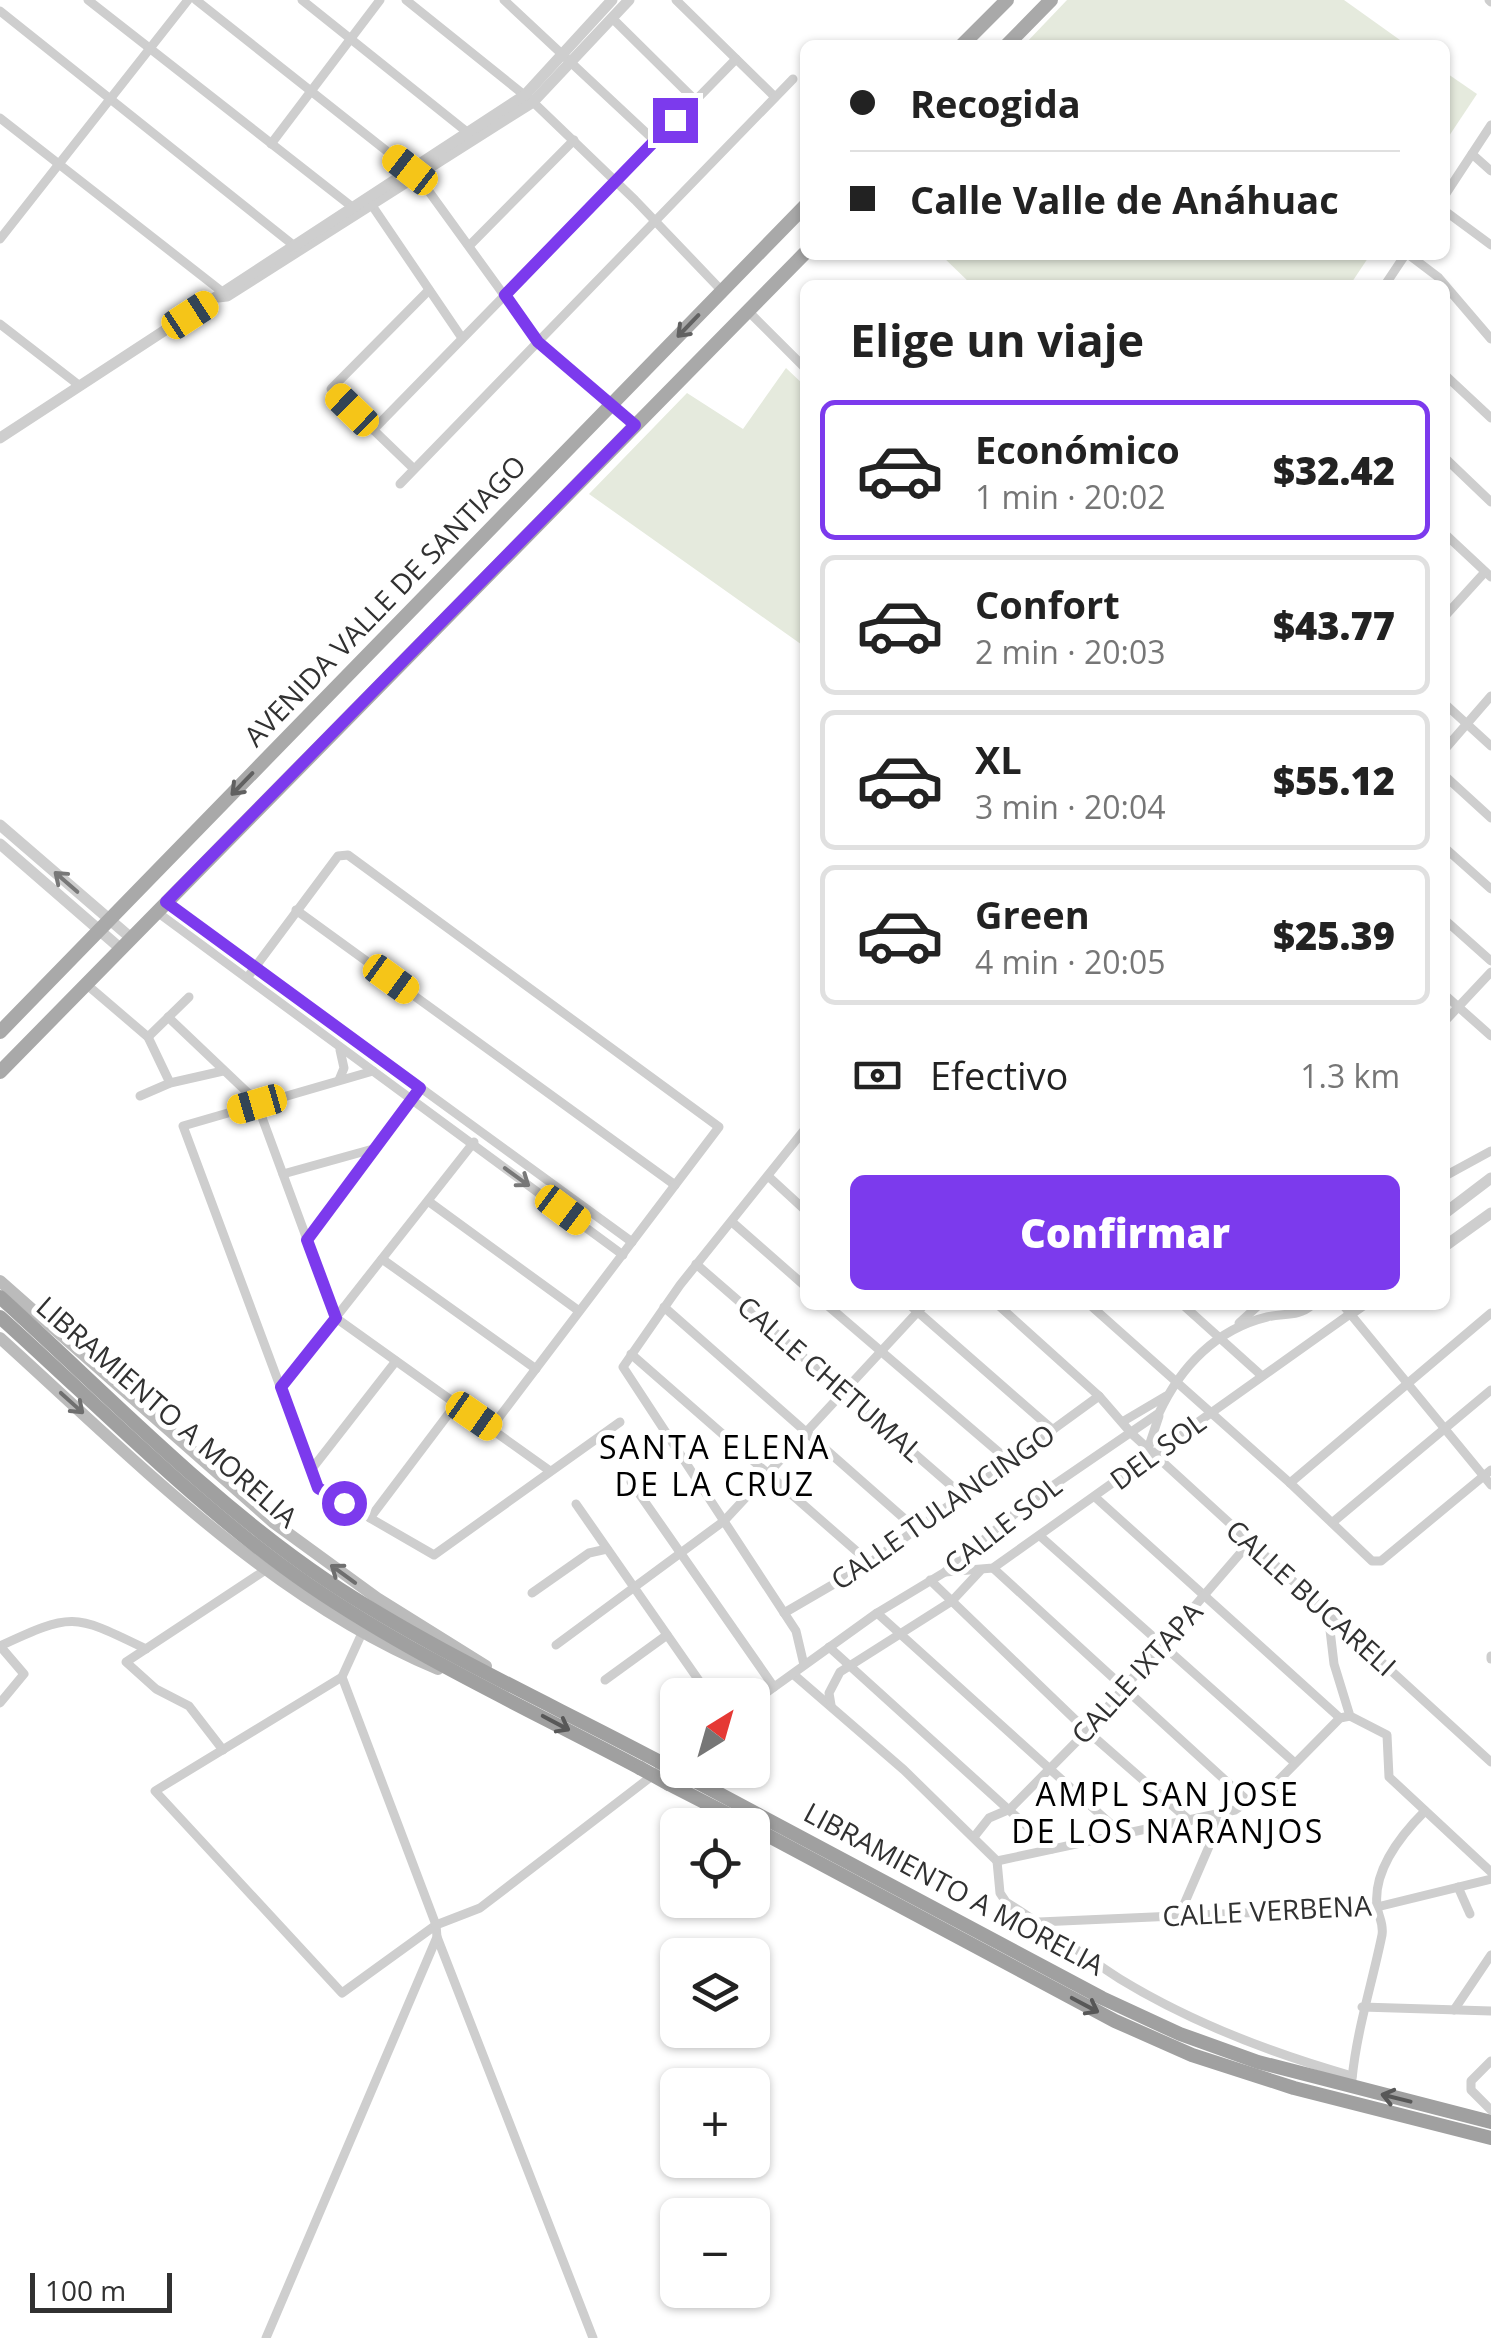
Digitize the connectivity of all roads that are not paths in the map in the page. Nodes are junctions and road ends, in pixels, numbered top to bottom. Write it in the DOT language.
graph roads {
  1 [pos="88,0"];
  2 [pos="188,0"];
  3 [pos="196,0"];
  4 [pos="302,0"];
  5 [pos="380,0"];
  6 [pos="406,0"];
  7 [pos="504,0"];
  8 [pos="612,0"];
  9 [pos="629,0"];
  10 [pos="676,0"];
  11 [pos="1007,0"];
  12 [pos="1051,0"];
  13 [pos="0,12"];
  14 [pos="612,18"];
  15 [pos="351,38"];
  16 [pos="967,40"];
  17 [pos="1012,40"];
  18 [pos="150,48"];
  19 [pos="568,56"];
  20 [pos="736,59"];
  21 [pos="793,79"];
  22 [pos="311,91"];
  23 [pos="529,98"];
  24 [pos="775,98"];
  25 [pos="110,99"];
  26 [pos="695,100"];
  27 [pos="0,118"];
  28 [pos="1491,126"];
  29 [pos="468,132"];
  30 [pos="574,140"];
  31 [pos="656,141"];
  32 [pos="271,144"];
  33 [pos="1472,154"];
  34 [pos="58,164"];
  35 [pos="1491,171"];
  36 [pos="414,172"];
  37 [pos="616,181"];
  38 [pos="1450,187"];
  39 [pos="372,204"];
  40 [pos="351,206"];
  41 [pos="800,211"];
  42 [pos="1450,216"];
  43 [pos="656,221"];
  44 [pos="2,231"];
  45 [pos="292,244"];
  46 [pos="470,245"];
  47 [pos="1491,245"];
  48 [pos="800,257"];
  49 [pos="1414,260"];
  50 [pos="1441,280"];
  51 [pos="429,290"];
  52 [pos="722,291"];
  53 [pos="1450,291"];
  54 [pos="222,295"];
  55 [pos="505,295"];
  56 [pos="748,311"];
  57 [pos="0,324"];
  58 [pos="462,338"];
  59 [pos="1491,340"];
  60 [pos="538,342"];
  61 [pos="800,363"];
  62 [pos="1450,380"];
  63 [pos="80,386"];
  64 [pos="611,404"];
  65 [pos="1491,418"];
  66 [pos="635,425"];
  67 [pos="373,430"];
  68 [pos="0,438"];
  69 [pos="1450,463"];
  70 [pos="414,469"];
  71 [pos="400,484"];
  72 [pos="1491,502"];
  73 [pos="1450,539"];
  74 [pos="1488,575"];
  75 [pos="1450,611"];
  76 [pos="1491,696"];
  77 [pos="1450,709"];
  78 [pos="1466,723"];
  79 [pos="1450,743"];
  80 [pos="1491,746"];
  81 [pos="1450,781"];
  82 [pos="1491,818"];
  83 [pos="0,825"];
  84 [pos="0,844"];
  85 [pos="1450,853"];
  86 [pos="1491,890"];
  87 [pos="162,907"];
  88 [pos="296,910"];
  89 [pos="104,925"];
  90 [pos="1450,925"];
  91 [pos="126,944"];
  92 [pos="1491,962"];
  93 [pos="255,967"];
  94 [pos="1491,972"];
  95 [pos="247,978"];
  96 [pos="86,984"];
  97 [pos="189,997"];
  98 [pos="1450,999"];
  99 [pos="1459,1007"];
  100 [pos="1450,1016"];
  101 [pos="168,1017"];
  102 [pos="0,1032"];
  103 [pos="1491,1036"];
  104 [pos="148,1037"];
  105 [pos="336,1044"];
  106 [pos="223,1071"];
  107 [pos="372,1071"];
  108 [pos="0,1072"];
  109 [pos="340,1080"];
  110 [pos="170,1083"];
  111 [pos="420,1088"];
  112 [pos="248,1093"];
  113 [pos="140,1096"];
  114 [pos="412,1100"];
  115 [pos="257,1104"];
  116 [pos="482,1133"];
  117 [pos="800,1137"];
  118 [pos="473,1144"];
  119 [pos="375,1149"];
  120 [pos="1491,1152"];
  121 [pos="1450,1173"];
  122 [pos="283,1174"];
  123 [pos="768,1176"];
  124 [pos="1491,1178"];
  125 [pos="675,1185"];
  126 [pos="428,1202"];
  127 [pos="800,1205"];
  128 [pos="1450,1209"];
  129 [pos="1491,1213"];
  130 [pos="732,1222"];
  131 [pos="307,1240"];
  132 [pos="632,1242"];
  133 [pos="1450,1242"];
  134 [pos="622,1255"];
  135 [pos="382,1259"];
  136 [pos="696,1264"];
  137 [pos="0,1281"];
  138 [pos="800,1282"];
  139 [pos="0,1298"];
  140 [pos="664,1307"];
  141 [pos="834,1310"];
  142 [pos="915,1310"];
  143 [pos="920,1310"];
  144 [pos="1003,1310"];
  145 [pos="1095,1310"];
  146 [pos="1189,1310"];
  147 [pos="1254,1310"];
  148 [pos="1276,1310"];
  149 [pos="1303,1310"];
  150 [pos="1344,1310"];
  151 [pos="1349,1310"];
  152 [pos="580,1312"];
  153 [pos="1491,1313"];
  154 [pos="1280,1314"];
  155 [pos="0,1317"];
  156 [pos="336,1318"];
  157 [pos="1239,1324"];
  158 [pos="1218,1336"];
  159 [pos="0,1338"];
  160 [pos="881,1351"];
  161 [pos="631,1354"];
  162 [pos="396,1361"];
  163 [pos="536,1369"];
  164 [pos="1262,1376"];
  165 [pos="1176,1384"];
  166 [pos="1407,1384"];
  167 [pos="281,1387"];
  168 [pos="1491,1390"];
  169 [pos="843,1391"];
  170 [pos="1168,1394"];
  171 [pos="1098,1396"];
  172 [pos="456,1404"];
  173 [pos="1159,1413"];
  174 [pos="1210,1414"];
  175 [pos="620,1422"];
  176 [pos="1122,1422"];
  177 [pos="490,1428"];
  178 [pos="1053,1430"];
  179 [pos="1445,1430"];
  180 [pos="804,1433"];
  181 [pos="1132,1434"];
  182 [pos="1150,1451"];
  183 [pos="1009,1462"];
  184 [pos="312,1470"];
  185 [pos="550,1471"];
  186 [pos="767,1472"];
  187 [pos="1487,1473"];
  188 [pos="631,1482"];
  189 [pos="1290,1482"];
  190 [pos="1491,1486"];
  191 [pos="962,1496"];
  192 [pos="1095,1497"];
  193 [pos="576,1504"];
  194 [pos="370,1518"];
  195 [pos="724,1521"];
  196 [pos="1332,1522"];
  197 [pos="916,1529"];
  198 [pos="1040,1536"];
  199 [pos="1250,1542"];
  200 [pos="607,1549"];
  201 [pos="682,1555"];
  202 [pos="870,1563"];
  203 [pos="993,1568"];
  204 [pos="267,1569"];
  205 [pos="980,1571"];
  206 [pos="945,1572"];
  207 [pos="930,1580"];
  208 [pos="635,1589"];
  209 [pos="532,1592"];
  210 [pos="1206,1596"];
  211 [pos="952,1602"];
  212 [pos="877,1612"];
  213 [pos="784,1613"];
  214 [pos="1328,1613"];
  215 [pos="362,1633"];
  216 [pos="900,1634"];
  217 [pos="667,1635"];
  218 [pos="556,1645"];
  219 [pos="0,1646"];
  220 [pos="829,1646"];
  221 [pos="1164,1646"];
  222 [pos="146,1649"];
  223 [pos="804,1664"];
  224 [pos="850,1664"];
  225 [pos="793,1674"];
  226 [pos="342,1677"];
  227 [pos="697,1678"];
  228 [pos="606,1680"];
  229 [pos="774,1687"];
  230 [pos="1125,1689"];
  231 [pos="770,1690"];
  232 [pos="507,1698"];
  233 [pos="544,1700"];
  234 [pos="0,1703"];
  235 [pos="831,1705"];
  236 [pos="1345,1717"];
  237 [pos="1087,1731"];
  238 [pos="223,1750"];
  239 [pos="1491,1762"];
  240 [pos="1295,1763"];
  241 [pos="1050,1768"];
  242 [pos="660,1770"];
  243 [pos="1272,1786"];
  244 [pos="1249,1802"];
  245 [pos="1283,1802"];
  246 [pos="716,1808"];
  247 [pos="1010,1808"];
  248 [pos="1425,1811"];
  249 [pos="1222,1814"];
  250 [pos="1190,1821"];
  251 [pos="1123,1835"];
  252 [pos="770,1836"];
  253 [pos="974,1837"];
  254 [pos="1052,1849"];
  255 [pos="997,1860"];
  256 [pos="1491,1876"];
  257 [pos="1458,1887"];
  258 [pos="1377,1907"];
  259 [pos="1470,1914"];
  260 [pos="1180,1916"];
  261 [pos="1039,1922"];
  262 [pos="436,1931"];
  263 [pos="1491,1955"];
  264 [pos="1362,2007"];
  265 [pos="1454,2010"];
  266 [pos="1491,2011"];
  267 [pos="1491,2062"];
  268 [pos="1352,2081"];
  269 [pos="1491,2110"];
  270 [pos="1491,2122"];
  271 [pos="1491,2138"];
  272 [pos="266,2338"];
  273 [pos="593,2338"];
  1 -- 18 [label="street"];
  2 -- 18 [label="street"];
  3 -- 22 [label="street"];
  4 -- 15 [label="street"];
  5 -- 15 [label="street"];
  6 -- 23 [label="street"];
  7 -- 19 [label="street"];
  8 -- 19 [label="street"];
  9 -- 14 [label="street"];
  10 -- 20 [label="street"];
  11 -- 16 [label="main road"];
  12 -- 17 [label="main road"];
  13 -- 25 [label="street"];
  14 -- 19 [label="street"];
  14 -- 26 [label="street"];
  15 -- 22 [label="street"];
  15 -- 29 [label="street"];
  18 -- 25 [label="street"];
  18 -- 32 [label="street"];
  19 -- 23 [label="street"];
  19 -- 31 [label="street"];
  20 -- 24 [label="street"];
  20 -- 26 [label="street"];
  21 -- 24 [label="street"];
  22 -- 32 [label="street"];
  22 -- 36 [label="street"];
  23 -- 29 [label="street"];
  23 -- 30 [label="street"];
  23 -- 36 [label="street"];
  24 -- 43 [label="street"];
  25 -- 34 [label="street"];
  25 -- 45 [label="street"];
  26 -- 31 [label="street"];
  27 -- 34 [label="street"];
  28 -- 33 [label="street"];
  29 -- 36 [label="street"];
  30 -- 37 [label="street"];
  30 -- 46 [label="street"];
  31 -- 37 [label="street"];
  32 -- 40 [label="street"];
  33 -- 35 [label="street"];
  33 -- 38 [label="street"];
  34 -- 44 [label="street"];
  34 -- 54 [label="street"];
  36 -- 39 [label="street"];
  36 -- 40 [label="street"];
  36 -- 46 [label="street"];
  37 -- 43 [label="street"];
  37 -- 55 [label="street"];
  39 -- 51 [label="street"];
  39 -- 54 [label="street"];
  40 -- 45 [label="street"];
  41 -- 52 [label="main road, AVENIDA VALLE DE SANTIAGO"];
  42 -- 47 [label="street"];
  43 -- 52 [label="street"];
  43 -- 60 [label="street"];
  45 -- 54 [label="street"];
  46 -- 55 [label="street"];
  48 -- 56 [label="main road, AVENIDA VALLE DE SANTIAGO"];
  49 -- 50 [label="street"];
  51 -- 58 [label="street"];
  51 -- 67 [label="street"];
  52 -- 64 [label="main road, AVENIDA VALLE DE SANTIAGO, one-way"];
  53 -- 59 [label="street"];
  54 -- 63 [label="street"];
  55 -- 58 [label="street"];
  55 -- 60 [label="street"];
  56 -- 61 [label="street"];
  56 -- 66 [label="main road, AVENIDA VALLE DE SANTIAGO"];
  57 -- 63 [label="street"];
  58 -- 67 [label="street"];
  60 -- 64 [label="street"];
  60 -- 70 [label="street"];
  62 -- 65 [label="street"];
  63 -- 68 [label="street"];
  64 -- 66 [label="street"];
  64 -- 89 [label="main road, AVENIDA VALLE DE SANTIAGO, one-way"];
  66 -- 87 [label="main road, AVENIDA VALLE DE SANTIAGO"];
  67 -- 70 [label="street"];
  69 -- 72 [label="street"];
  70 -- 71 [label="street"];
  73 -- 74 [label="street"];
  74 -- 75 [label="street"];
  76 -- 78 [label="street"];
  77 -- 78 [label="street"];
  78 -- 79 [label="street"];
  78 -- 80 [label="street"];
  81 -- 82 [label="street"];
  89 -- 83 [label="street, one-way"];
  84 -- 89 [label="street"];
  85 -- 86 [label="street"];
  87 -- 91 [label="main road, AVENIDA VALLE DE SANTIAGO"];
  87 -- 93 [label="street"];
  87 -- 95 [label="street"];
  88 -- 93 [label="street"];
  88 -- 125 [label="street"];
  88 -- 125 [label="street"];
  89 -- 91 [label="street"];
  89 -- 102 [label="main road, AVENIDA VALLE DE SANTIAGO"];
  90 -- 92 [label="street"];
  91 -- 96 [label="main road, AVENIDA VALLE DE SANTIAGO"];
  93 -- 95 [label="street"];
  93 -- 111 [label="street"];
  94 -- 99 [label="street"];
  95 -- 105 [label="street"];
  96 -- 104 [label="street"];
  96 -- 108 [label="main road, AVENIDA VALLE DE SANTIAGO"];
  97 -- 101 [label="street"];
  98 -- 99 [label="street"];
  99 -- 100 [label="street"];
  99 -- 103 [label="street"];
  101 -- 104 [label="street"];
  101 -- 106 [label="street"];
  104 -- 110 [label="street"];
  105 -- 107 [label="street"];
  105 -- 109 [label="street"];
  106 -- 110 [label="street"];
  106 -- 112 [label="street"];
  107 -- 109 [label="street"];
  107 -- 114 [label="street"];
  109 -- 115 [label="street"];
  110 -- 113 [label="street"];
  111 -- 114 [label="street"];
  111 -- 116 [label="street"];
  114 -- 118 [label="street"];
  114 -- 119 [label="street"];
  115 -- 122 [label="street"];
  115 -- 167 [label="street"];
  116 -- 118 [label="street"];
  116 -- 132 [label="street"];
  117 -- 123 [label="street"];
  118 -- 126 [label="street"];
  118 -- 134 [label="street, one-way"];
  119 -- 122 [label="street"];
  119 -- 131 [label="street"];
  120 -- 121 [label="street"];
  122 -- 131 [label="street"];
  123 -- 127 [label="street"];
  123 -- 130 [label="street"];
  124 -- 128 [label="street"];
  125 -- 132 [label="street"];
  126 -- 135 [label="street"];
  126 -- 152 [label="street"];
  129 -- 133 [label="street"];
  130 -- 136 [label="street"];
  130 -- 138 [label="street"];
  131 -- 156 [label="street"];
  132 -- 134 [label="street"];
  134 -- 152 [label="street"];
  135 -- 156 [label="street"];
  135 -- 163 [label="street"];
  136 -- 140 [label="street"];
  136 -- 169 [label="street, CALLE CHETUMAL"];
  233 -- 137 [label="main road, one-way"];
  139 -- 233 [label="highway, LIBRAMIENTO A MORELIA"];
  140 -- 161 [label="street"];
  140 -- 180 [label="street"];
  141 -- 160 [label="street"];
  142 -- 160 [label="street"];
  143 -- 178 [label="street"];
  144 -- 171 [label="street, CALLE BUCARELI"];
  145 -- 165 [label="street"];
  146 -- 158 [label="street"];
  147 -- 157 [label="street"];
  148 -- 154 [label="street"];
  149 -- 154 [label="street, CALLE SOL"];
  150 -- 164 [label="street, DEL SOL"];
  151 -- 166 [label="street"];
  152 -- 163 [label="street"];
  153 -- 166 [label="street"];
  154 -- 157 [label="street, CALLE SOL"];
  155 -- 232 [label="highway, LIBRAMIENTO A MORELIA"];
  156 -- 162 [label="street"];
  156 -- 167 [label="street"];
  157 -- 158 [label="street, CALLE SOL"];
  158 -- 164 [label="street"];
  158 -- 165 [label="street, CALLE SOL"];
  159 -- 204 [label="main road, one-way"];
  160 -- 169 [label="street"];
  160 -- 183 [label="street"];
  161 -- 186 [label="street"];
  161 -- 195 [label="street"];
  162 -- 172 [label="street"];
  162 -- 184 [label="street"];
  163 -- 177 [label="street"];
  164 -- 174 [label="street, DEL SOL"];
  165 -- 170 [label="street, CALLE SOL"];
  165 -- 174 [label="street"];
  166 -- 179 [label="street"];
  166 -- 189 [label="street"];
  167 -- 184 [label="street"];
  168 -- 179 [label="street"];
  169 -- 180 [label="street"];
  169 -- 191 [label="street, CALLE CHETUMAL"];
  170 -- 173 [label="street, CALLE SOL"];
  170 -- 176 [label="street"];
  171 -- 176 [label="street, CALLE BUCARELI"];
  171 -- 178 [label="street, CALLE TULANCINGO"];
  172 -- 177 [label="street"];
  172 -- 194 [label="street"];
  173 -- 181 [label="street, CALLE SOL"];
  173 -- 182 [label="street"];
  174 -- 182 [label="street, DEL SOL"];
  174 -- 189 [label="street"];
  175 -- 185 [label="street"];
  176 -- 181 [label="street, CALLE BUCARELI"];
  177 -- 185 [label="street"];
  178 -- 183 [label="street, CALLE TULANCINGO"];
  179 -- 187 [label="street"];
  179 -- 196 [label="street"];
  180 -- 186 [label="street"];
  180 -- 197 [label="street"];
  181 -- 182 [label="street, CALLE BUCARELI"];
  181 -- 206 [label="street, CALLE SOL"];
  182 -- 192 [label="street, DEL SOL"];
  182 -- 199 [label="street, CALLE BUCARELI"];
  183 -- 191 [label="street, CALLE TULANCINGO"];
  184 -- 194 [label="street"];
  185 -- 194 [label="street"];
  186 -- 195 [label="street"];
  186 -- 202 [label="street"];
  187 -- 190 [label="street"];
  187 -- 196 [label="street"];
  188 -- 201 [label="street"];
  189 -- 196 [label="street"];
  191 -- 197 [label="street, CALLE TULANCINGO"];
  192 -- 198 [label="street, DEL SOL"];
  192 -- 210 [label="street"];
  193 -- 200 [label="street"];
  195 -- 201 [label="street"];
  195 -- 213 [label="street"];
  197 -- 202 [label="street, CALLE TULANCINGO"];
  198 -- 203 [label="street, DEL SOL"];
  198 -- 221 [label="street"];
  199 -- 210 [label="street, CALLE IXTAPA"];
  199 -- 214 [label="street, CALLE BUCARELI"];
  200 -- 208 [label="street"];
  200 -- 209 [label="street"];
  201 -- 208 [label="street"];
  201 -- 229 [label="street"];
  202 -- 213 [label="street, CALLE TULANCINGO"];
  203 -- 205 [label="street, DEL SOL"];
  203 -- 230 [label="street"];
  204 -- 215 [label="main road"];
  204 -- 222 [label="street"];
  205 -- 206 [label="street, DEL SOL"];
  205 -- 211 [label="street"];
  206 -- 207 [label="street, CALLE SOL"];
  207 -- 211 [label="street"];
  207 -- 212 [label="street"];
  208 -- 217 [label="street"];
  208 -- 218 [label="street"];
  210 -- 221 [label="street, CALLE IXTAPA"];
  210 -- 236 [label="street"];
  211 -- 216 [label="street"];
  211 -- 237 [label="street"];
  212 -- 216 [label="street"];
  212 -- 220 [label="street"];
  213 -- 223 [label="street"];
  214 -- 236 [label="street"];
  214 -- 239 [label="street, CALLE BUCARELI"];
  215 -- 226 [label="street"];
  215 -- 232 [label="main road"];
  216 -- 224 [label="street"];
  216 -- 241 [label="street"];
  217 -- 227 [label="street"];
  217 -- 228 [label="street"];
  219 -- 222 [label="street"];
  219 -- 234 [label="street"];
  220 -- 223 [label="street"];
  220 -- 224 [label="street"];
  221 -- 230 [label="street, CALLE IXTAPA"];
  221 -- 240 [label="street"];
  222 -- 238 [label="street"];
  223 -- 225 [label="street"];
  224 -- 235 [label="street"];
  224 -- 247 [label="street"];
  225 -- 229 [label="street"];
  225 -- 235 [label="street"];
  226 -- 238 [label="street"];
  226 -- 262 [label="street"];
  229 -- 231 [label="street"];
  230 -- 237 [label="street, CALLE IXTAPA"];
  230 -- 244 [label="street"];
  232 -- 246 [label="highway, LIBRAMIENTO A MORELIA, one-way, bridge"];
  233 -- 268 [label="highway, LIBRAMIENTO A MORELIA, bridge"];
  235 -- 253 [label="street"];
  236 -- 240 [label="street"];
  236 -- 248 [label="street"];
  237 -- 241 [label="street, CALLE IXTAPA"];
  237 -- 250 [label="street"];
  238 -- 262 [label="street"];
  240 -- 243 [label="street"];
  241 -- 247 [label="street, CALLE IXTAPA"];
  241 -- 251 [label="street"];
  242 -- 262 [label="street"];
  243 -- 244 [label="street"];
  243 -- 245 [label="street"];
  244 -- 249 [label="street"];
  247 -- 253 [label="street, CALLE IXTAPA"];
  247 -- 254 [label="street"];
  248 -- 256 [label="street"];
  248 -- 258 [label="street"];
  249 -- 250 [label="street"];
  249 -- 260 [label="street"];
  250 -- 251 [label="street"];
  251 -- 254 [label="street"];
  252 -- 271 [label="highway, LIBRAMIENTO A MORELIA, one-way"];
  253 -- 255 [label="street"];
  254 -- 255 [label="street"];
  255 -- 261 [label="street"];
  256 -- 257 [label="street, CALLE VERBENA"];
  257 -- 258 [label="street, CALLE VERBENA"];
  257 -- 259 [label="street"];
  258 -- 260 [label="street, CALLE VERBENA"];
  258 -- 264 [label="street"];
  260 -- 261 [label="street, CALLE VERBENA"];
  261 -- 268 [label="street"];
  262 -- 272 [label="street"];
  262 -- 273 [label="street"];
  263 -- 265 [label="street"];
  264 -- 265 [label="street"];
  264 -- 268 [label="street"];
  265 -- 266 [label="street"];
  267 -- 269 [label="street"];
  270 -- 268 [label="highway, LIBRAMIENTO A MORELIA, one-way"];
}
